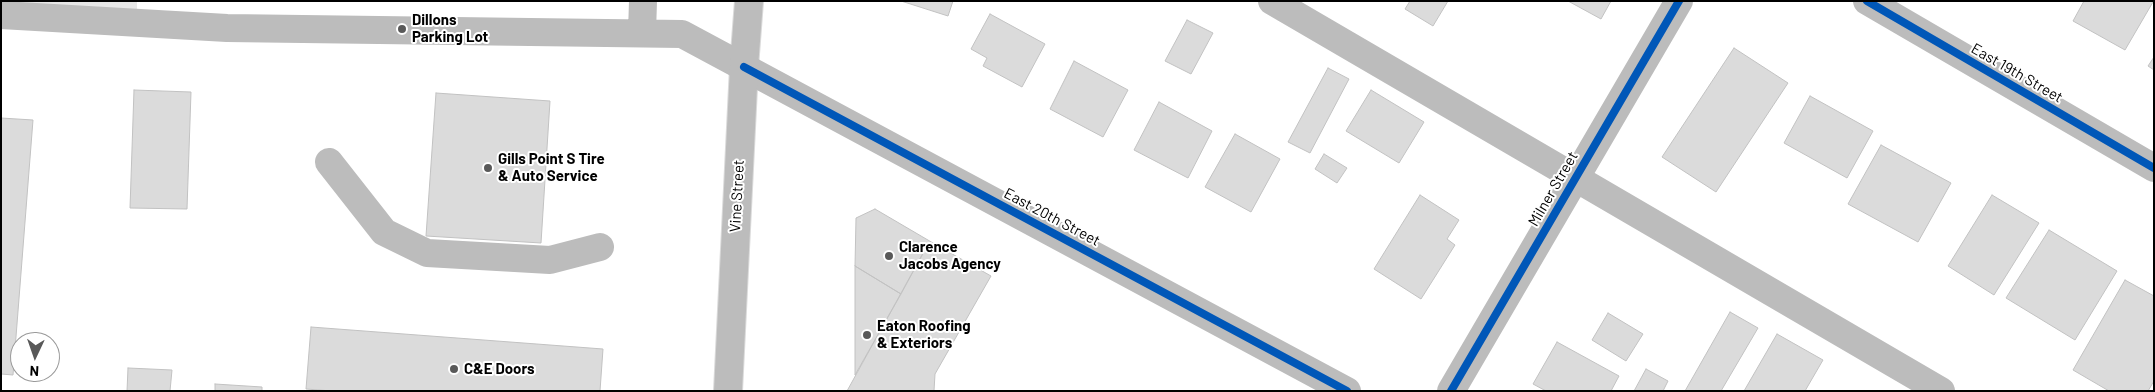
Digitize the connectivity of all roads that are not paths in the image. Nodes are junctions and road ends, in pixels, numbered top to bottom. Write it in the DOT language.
graph roads {
  1 [pos="643,1"];
  2 [pos="749,1"];
  3 [pos="1272,1"];
  4 [pos="1678,1"];
  5 [pos="1866,1"];
  6 [pos="1,15"];
  7 [pos="642,33"];
  8 [pos="744,67"];
  9 [pos="329,162"];
  10 [pos="2154,168"];
  11 [pos="1576,177"];
  12 [pos="600,247"];
  13 [pos="728,391"];
  14 [pos="1348,391"];
  15 [pos="1451,391"];
  16 [pos="1940,391"];
  1 -- 7 [label="street"];
  2 -- 8 [label="street, Vine Street"];
  3 -- 11 [label="street"];
  4 -- 11 [label="street, Milner Street"];
  5 -- 10 [label="street, East 19th Street"];
  6 -- 7 [label="street, East 20th Street"];
  7 -- 8 [label="street, East 20th Street"];
  8 -- 13 [label="street, Vine Street"];
  8 -- 14 [label="street, East 20th Street"];
  9 -- 12 [label="street"];
  11 -- 15 [label="street, Milner Street"];
  11 -- 16 [label="street"];
}
